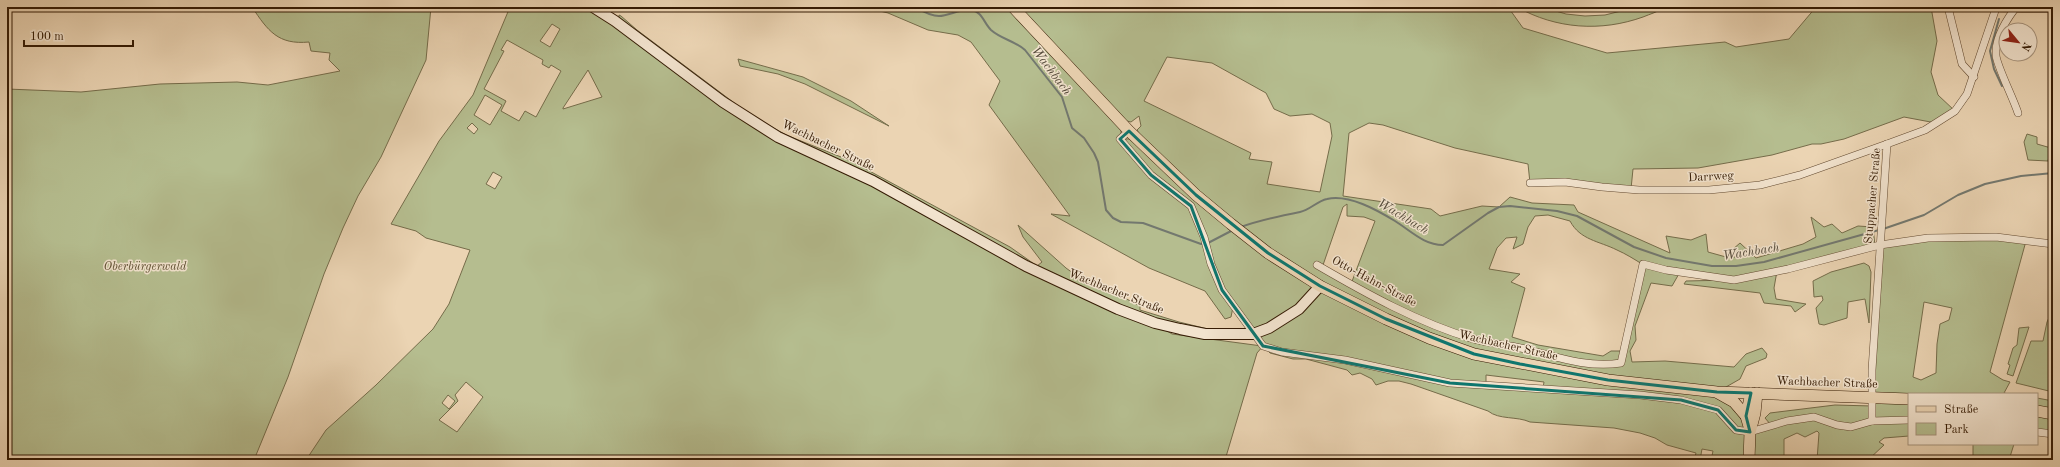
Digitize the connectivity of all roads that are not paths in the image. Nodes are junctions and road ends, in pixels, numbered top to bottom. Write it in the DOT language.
graph roads {
  1 [pos="593,7"];
  2 [pos="1013,7"];
  3 [pos="1948,7"];
  4 [pos="1996,8"];
  5 [pos="2050,8"];
  6 [pos="2014,10"];
  7 [pos="1974,77"];
  8 [pos="2018,113"];
  9 [pos="1128,131"];
  10 [pos="1887,144"];
  11 [pos="1530,183"];
  12 [pos="1880,241"];
  13 [pos="2053,244"];
  14 [pos="1317,265"];
  15 [pos="1320,286"];
  16 [pos="1253,334"];
  17 [pos="1717,392"];
  18 [pos="1754,393"];
  19 [pos="1779,394"];
  20 [pos="1872,397"];
  21 [pos="1908,399"];
  22 [pos="2038,411"];
  23 [pos="2053,414"];
  24 [pos="1751,415"];
  25 [pos="1908,420"];
  26 [pos="1872,421"];
  27 [pos="1750,432"];
  28 [pos="2038,432"];
  29 [pos="2053,434"];
  30 [pos="1748,460"];
  1 -- 16 [label="street, Wachbacher Straße"];
  2 -- 9 [label="main road"];
  3 -- 7 [label="street"];
  4 -- 6 [label="street, Stuppacher Straße"];
  4 -- 7 [label="street, Stuppacher Straße"];
  5 -- 6 [label="street, Stuppacher Straße"];
  6 -- 8 [label="street"];
  7 -- 10 [label="street, Stuppacher Straße"];
  9 -- 15 [label="main road"];
  9 -- 16 [label="street"];
  10 -- 11 [label="street, Darrweg"];
  10 -- 12 [label="street, Stuppacher Straße"];
  12 -- 13 [label="street"];
  12 -- 14 [label="street, Otto-Hahn-Straße"];
  12 -- 20 [label="street, Stuppacher Straße"];
  15 -- 16 [label="street, Wachbacher Straße"];
  15 -- 17 [label="main road, Wachbacher Straße"];
  16 -- 27 [label="street"];
  17 -- 18 [label="main road, Wachbacher Straße"];
  17 -- 24 [label="main road"];
  18 -- 19 [label="main road, Wachbacher Straße"];
  18 -- 24 [label="main road"];
  19 -- 20 [label="main road, Wachbacher Straße"];
  19 -- 24 [label="main road"];
  20 -- 21 [label="main road, Wachbacher Straße"];
  20 -- 26 [label="street, Stuppacher Straße"];
  22 -- 23 [label="main road"];
  24 -- 27 [label="main road"];
  25 -- 26 [label="street"];
  26 -- 27 [label="street"];
  27 -- 30 [label="main road"];
  28 -- 29 [label="street"];
}
